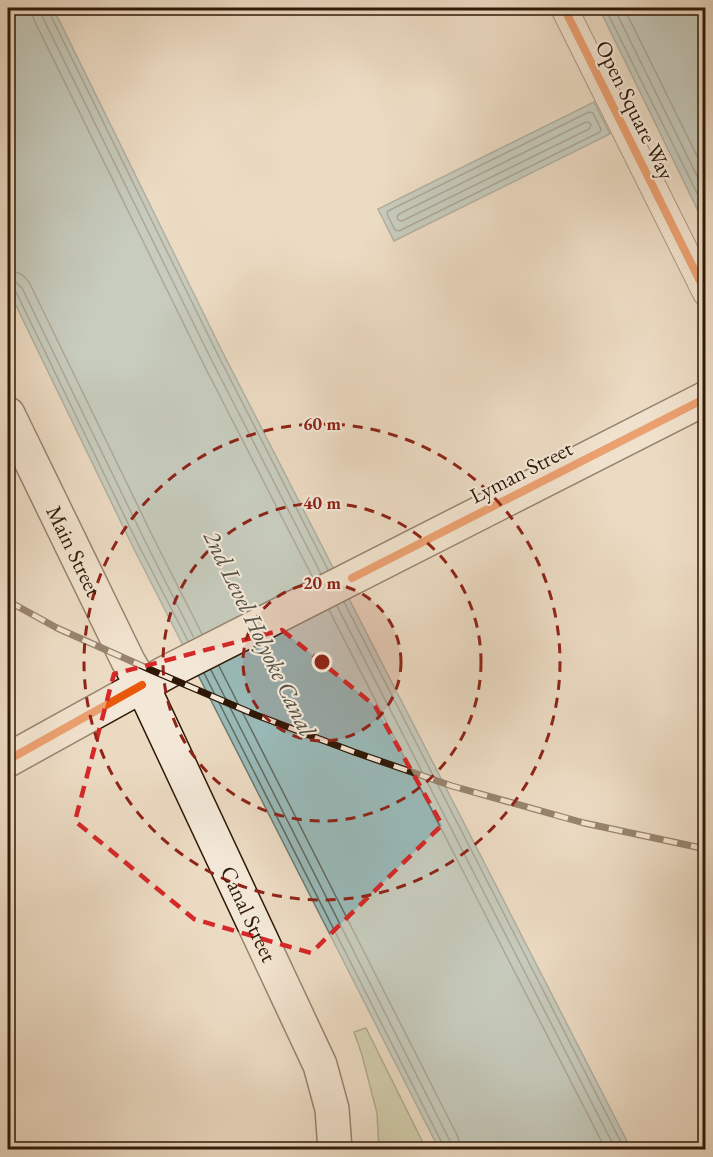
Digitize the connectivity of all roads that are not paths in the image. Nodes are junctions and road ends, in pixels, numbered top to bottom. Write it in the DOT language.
graph roads {
  1 [pos="564,8"];
  2 [pos="705,293"];
  3 [pos="705,398"];
  4 [pos="8,414"];
  5 [pos="142,685"];
  6 [pos="8,760"];
  7 [pos="335,1149"];
  1 -- 2 [label="street, Open Square Way"];
  3 -- 5 [label="main road, Lyman Street"];
  4 -- 5 [label="main road, Main Street"];
  5 -- 6 [label="main road, Lyman Street"];
  5 -- 7 [label="main road, Canal Street"];
}
